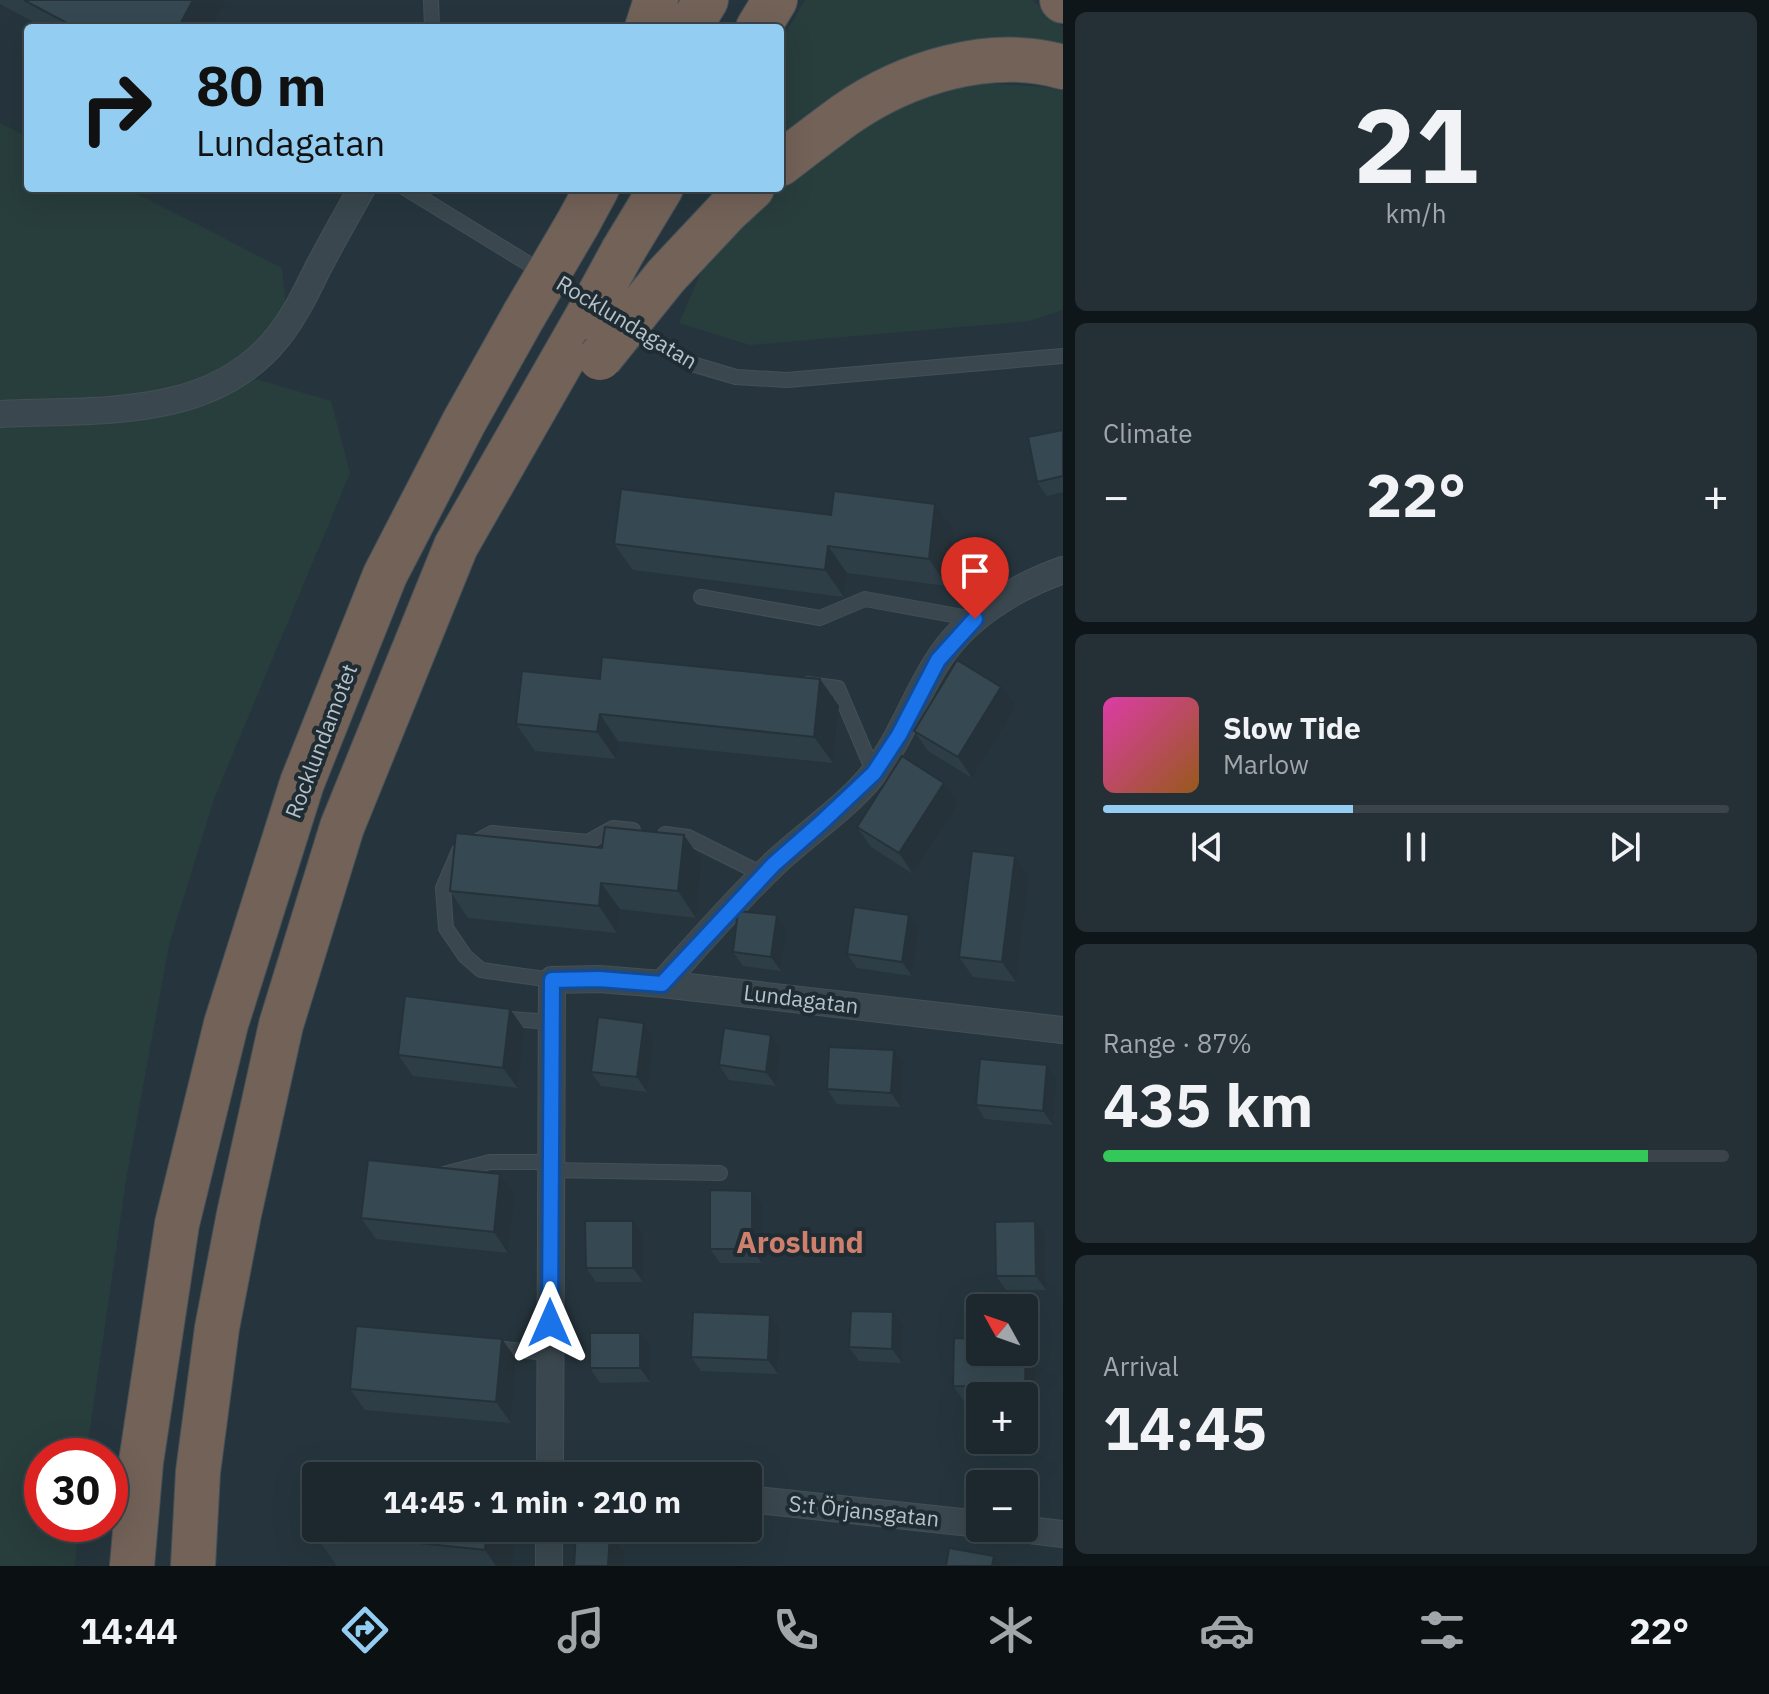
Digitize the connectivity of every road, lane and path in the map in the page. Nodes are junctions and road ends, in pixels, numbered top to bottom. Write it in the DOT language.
graph roads {
  1 [pos="431,0"];
  2 [pos="656,0"];
  3 [pos="706,0"];
  4 [pos="775,0"];
  5 [pos="432,24"];
  6 [pos="648,24"];
  7 [pos="691,24"];
  8 [pos="760,24"];
  9 [pos="1063,67"];
  10 [pos="784,161"];
  11 [pos="360,192"];
  12 [pos="410,192"];
  13 [pos="659,192"];
  14 [pos="748,192"];
  15 [pos="576,203"];
  16 [pos="615,317"];
  17 [pos="591,335"];
  18 [pos="1063,356"];
  19 [pos="0,414"];
  20 [pos="1063,570"];
  21 [pos="701,597"];
  22 [pos="975,619"];
  23 [pos="792,682"];
  24 [pos="874,773"];
  25 [pos="764,875"];
  26 [pos="662,984"];
  27 [pos="551,987"];
  28 [pos="477,1017"];
  29 [pos="551,1022"];
  30 [pos="1063,1030"];
  31 [pos="550,1166"];
  32 [pos="720,1173"];
  33 [pos="424,1180"];
  34 [pos="476,1347"];
  35 [pos="550,1353"];
  36 [pos="550,1462"];
  37 [pos="762,1501"];
  38 [pos="966,1522"];
  39 [pos="1038,1531"];
  40 [pos="1063,1534"];
  41 [pos="549,1542"];
  42 [pos="132,1566"];
  43 [pos="193,1566"];
  44 [pos="549,1566"];
  1 -- 5 [label="lane"];
  2 -- 6 [label="highway"];
  3 -- 7 [label="highway"];
  4 -- 8 [label="highway"];
  9 -- 10 [label="highway"];
  11 -- 19 [label="street"];
  12 -- 17 [label="lane, Rocklundagatan"];
  13 -- 17 [label="highway, bridge"];
  14 -- 17 [label="highway, bridge"];
  15 -- 42 [label="highway, Rocklundamotet"];
  16 -- 18 [label="lane, Rocklundagatan"];
  17 -- 43 [label="highway"];
  20 -- 22 [label="street"];
  21 -- 22 [label="lane"];
  22 -- 24 [label="street"];
  23 -- 24 [label="lane"];
  24 -- 25 [label="street"];
  25 -- 26 [label="street"];
  25 -- 27 [label="lane"];
  26 -- 27 [label="street, Lundagatan"];
  26 -- 30 [label="street, Lundagatan"];
  27 -- 29 [label="street"];
  28 -- 29 [label="lane"];
  29 -- 31 [label="street"];
  31 -- 32 [label="lane"];
  31 -- 33 [label="lane"];
  31 -- 35 [label="street"];
  34 -- 35 [label="lane"];
  35 -- 36 [label="street"];
  37 -- 38 [label="street, S:t Örjansgatan"];
  39 -- 40 [label="street"];
  41 -- 44 [label="street"];
}
